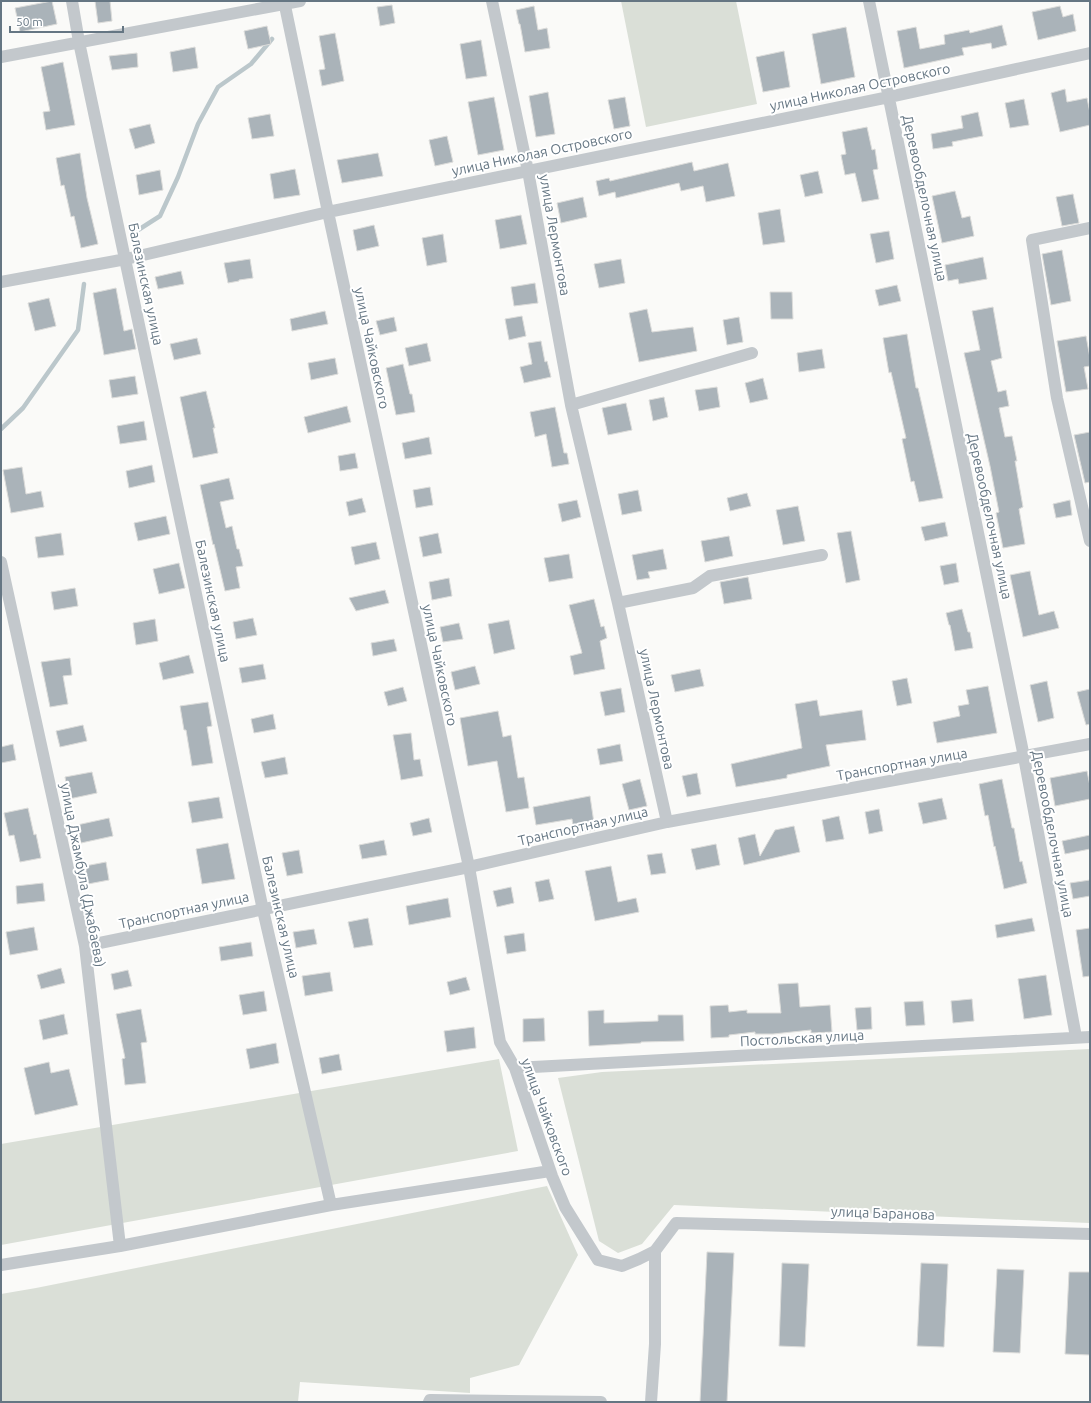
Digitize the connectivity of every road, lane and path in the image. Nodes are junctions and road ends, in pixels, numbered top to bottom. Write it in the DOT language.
graph roads {
  1 [pos="72,1"];
  2 [pos="300,1"];
  3 [pos="492,1"];
  4 [pos="869,1"];
  5 [pos="285,3"];
  6 [pos="79,42"];
  7 [pos="1090,53"];
  8 [pos="1,57"];
  9 [pos="889,97"];
  10 [pos="528,171"];
  11 [pos="328,212"];
  12 [pos="1090,228"];
  13 [pos="126,259"];
  14 [pos="1,282"];
  15 [pos="752,353"];
  16 [pos="571,405"];
  17 [pos="1090,541"];
  18 [pos="822,555"];
  19 [pos="1,562"];
  20 [pos="5,600"];
  21 [pos="618,603"];
  22 [pos="1090,744"];
  23 [pos="1024,757"];
  24 [pos="667,822"];
  25 [pos="469,867"];
  26 [pos="264,910"];
  27 [pos="85,946"];
  28 [pos="1076,1037"];
  29 [pos="1090,1038"];
  30 [pos="515,1068"];
  31 [pos="550,1171"];
  32 [pos="331,1205"];
  33 [pos="1090,1234"];
  34 [pos="120,1246"];
  35 [pos="655,1251"];
  36 [pos="1,1265"];
  37 [pos="429,1402"];
  38 [pos="601,1402"];
  39 [pos="651,1402"];
  1 -- 6 [label="street, Балезинская улица"];
  2 -- 5 [label="street"];
  3 -- 10 [label="street, улица Лермонтова"];
  4 -- 9 [label="street, Деревообделочная улица"];
  5 -- 6 [label="street"];
  5 -- 11 [label="street, улица Чайковского"];
  6 -- 8 [label="street"];
  6 -- 13 [label="street, Балезинская улица"];
  7 -- 9 [label="street, улица Николая Островского"];
  9 -- 10 [label="street, улица Николая Островского"];
  9 -- 23 [label="street, Деревообделочная улица"];
  10 -- 11 [label="street, улица Николая Островского"];
  10 -- 16 [label="street, улица Лермонтова"];
  11 -- 13 [label="street, улица Николая Островского"];
  11 -- 25 [label="street, улица Чайковского"];
  12 -- 17 [label="street"];
  13 -- 14 [label="street, улица Николая Островского"];
  13 -- 26 [label="street, Балезинская улица"];
  15 -- 16 [label="street"];
  16 -- 21 [label="street, улица Лермонтова"];
  18 -- 21 [label="street"];
  19 -- 20 [label="street, улица Джамбула (Джабаева)"];
  20 -- 27 [label="street, улица Джамбула (Джабаева)"];
  21 -- 24 [label="street, улица Лермонтова"];
  22 -- 23 [label="street, Транспортная улица"];
  23 -- 24 [label="street, Транспортная улица"];
  23 -- 28 [label="street, Деревообделочная улица"];
  24 -- 25 [label="street, Транспортная улица"];
  25 -- 26 [label="street, Транспортная улица"];
  25 -- 30 [label="street, улица Чайковского"];
  26 -- 27 [label="street, Транспортная улица"];
  26 -- 32 [label="street, Балезинская улица"];
  27 -- 34 [label="street, улица Джамбула (Джабаева)"];
  28 -- 29 [label="street, Постольская улица"];
  28 -- 30 [label="street, Постольская улица"];
  30 -- 31 [label="street, улица Чайковского"];
  31 -- 32 [label="street"];
  31 -- 35 [label="street, улица Чайковского"];
  32 -- 34 [label="street"];
  33 -- 35 [label="street, улица Баранова"];
  34 -- 36 [label="street"];
  35 -- 39 [label="street"];
  37 -- 38 [label="street"];
}
